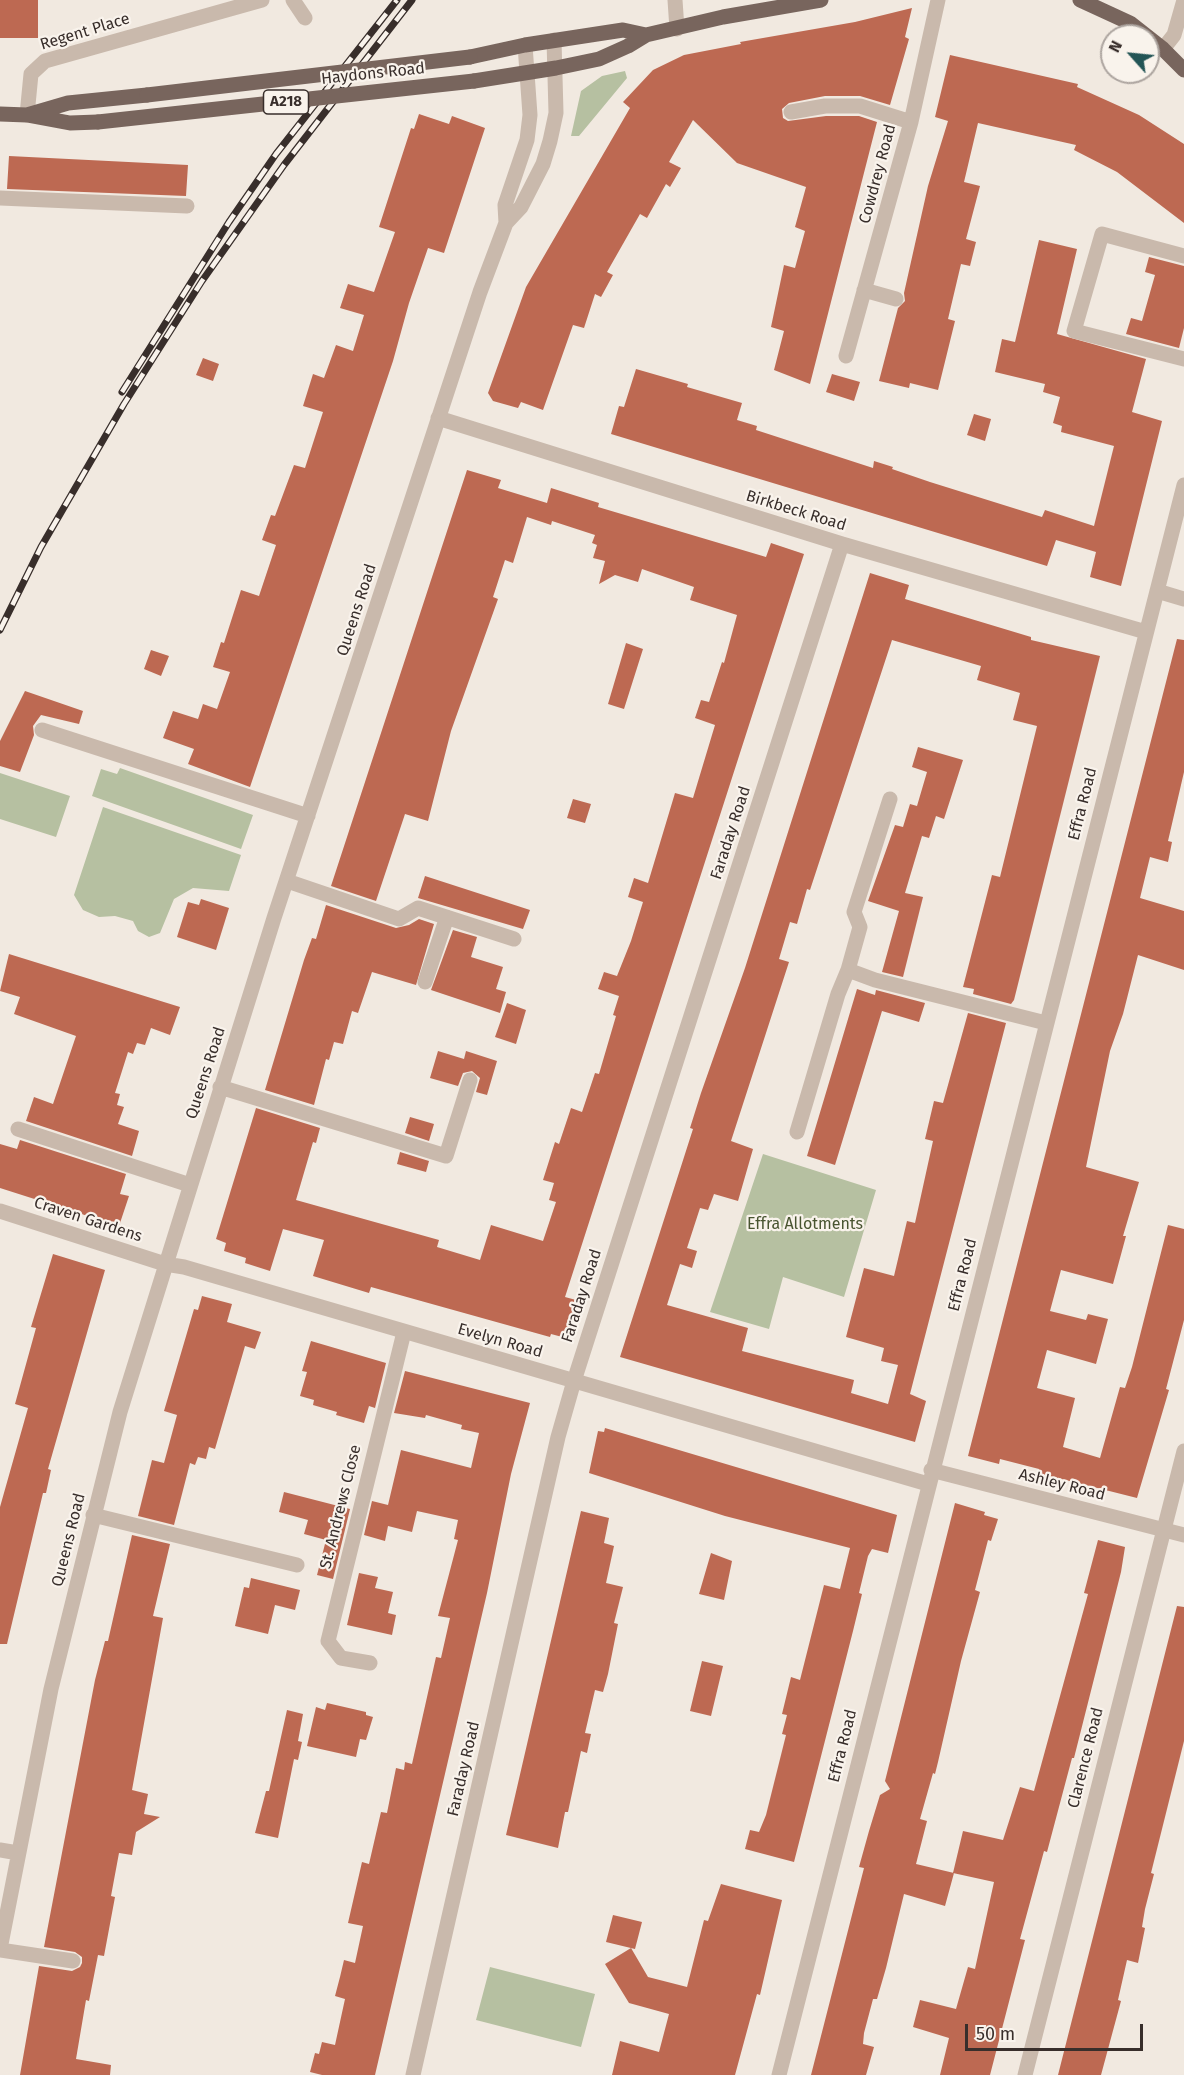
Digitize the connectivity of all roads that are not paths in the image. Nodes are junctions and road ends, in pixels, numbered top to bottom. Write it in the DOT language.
graph roads {
  1 [pos="262,0"];
  2 [pos="292,0"];
  3 [pos="675,0"];
  4 [pos="821,0"];
  5 [pos="938,0"];
  6 [pos="1080,0"];
  7 [pos="1184,0"];
  8 [pos="305,18"];
  9 [pos="677,30"];
  10 [pos="646,35"];
  11 [pos="554,40"];
  12 [pos="525,45"];
  13 [pos="1163,49"];
  14 [pos="556,68"];
  15 [pos="1184,70"];
  16 [pos="527,73"];
  17 [pos="791,112"];
  18 [pos="0,114"];
  19 [pos="27,115"];
  20 [pos="911,122"];
  21 [pos="0,198"];
  22 [pos="187,206"];
  23 [pos="506,223"];
  24 [pos="1184,256"];
  25 [pos="864,290"];
  26 [pos="896,299"];
  27 [pos="846,356"];
  28 [pos="1184,359"];
  29 [pos="438,418"];
  30 [pos="1184,485"];
  31 [pos="842,544"];
  32 [pos="1157,591"];
  33 [pos="1184,599"];
  34 [pos="1146,632"];
  35 [pos="42,730"];
  36 [pos="890,799"];
  37 [pos="308,816"];
  38 [pos="286,881"];
  39 [pos="447,917"];
  40 [pos="514,939"];
  41 [pos="848,970"];
  42 [pos="425,982"];
  43 [pos="1047,1023"];
  44 [pos="470,1080"];
  45 [pos="220,1087"];
  46 [pos="18,1129"];
  47 [pos="796,1132"];
  48 [pos="190,1185"];
  49 [pos="0,1211"];
  50 [pos="165,1264"];
  51 [pos="404,1332"];
  52 [pos="574,1381"];
  53 [pos="1184,1451"];
  54 [pos="930,1477"];
  55 [pos="93,1515"];
  56 [pos="1164,1530"];
  57 [pos="1184,1535"];
  58 [pos="297,1565"];
  59 [pos="370,1663"];
  60 [pos="0,1850"];
  61 [pos="18,1853"];
  62 [pos="0,1950"];
  63 [pos="74,1961"];
  64 [pos="413,2075"];
  65 [pos="779,2075"];
  66 [pos="1025,2075"];
  1 -- 19 [label="street, Regent Place"];
  2 -- 8 [label="street"];
  3 -- 9 [label="street"];
  4 -- 9 [label="main road, Haydons Road / A218"];
  5 -- 20 [label="street, Cowdrey Road"];
  6 -- 13 [label="main road"];
  7 -- 13 [label="street"];
  9 -- 10 [label="main road, Haydons Road / A218"];
  10 -- 11 [label="main road, Haydons Road / A218"];
  10 -- 14 [label="main road, Haydons Road / A218"];
  11 -- 12 [label="main road, Haydons Road / A218"];
  11 -- 14 [label="street, Queens Road"];
  12 -- 16 [label="street, Queens Road"];
  12 -- 19 [label="main road, Haydons Road / A218, bridge"];
  13 -- 15 [label="main road"];
  14 -- 16 [label="main road, Haydons Road / A218"];
  14 -- 23 [label="street, Queens Road"];
  16 -- 19 [label="main road, Haydons Road / A218, bridge"];
  16 -- 23 [label="street, Queens Road"];
  17 -- 20 [label="street"];
  18 -- 19 [label="main road, Haydons Road / A218"];
  20 -- 25 [label="street, Cowdrey Road"];
  21 -- 22 [label="street"];
  23 -- 29 [label="street, Queens Road"];
  24 -- 28 [label="street"];
  25 -- 26 [label="street"];
  25 -- 27 [label="street, Cowdrey Road"];
  29 -- 31 [label="street, Birkbeck Road"];
  29 -- 37 [label="street, Queens Road"];
  30 -- 32 [label="street, Effra Road"];
  31 -- 34 [label="street, Birkbeck Road"];
  31 -- 52 [label="street, Faraday Road"];
  32 -- 33 [label="street"];
  32 -- 34 [label="street, Effra Road"];
  34 -- 43 [label="street, Effra Road"];
  35 -- 37 [label="street"];
  36 -- 41 [label="street"];
  37 -- 38 [label="street, Queens Road"];
  38 -- 39 [label="street"];
  38 -- 45 [label="street, Queens Road"];
  39 -- 40 [label="street"];
  39 -- 42 [label="street"];
  41 -- 43 [label="street"];
  41 -- 47 [label="street"];
  43 -- 54 [label="street, Effra Road"];
  44 -- 45 [label="street"];
  45 -- 48 [label="street, Queens Road"];
  46 -- 48 [label="street"];
  48 -- 50 [label="street, Queens Road"];
  49 -- 50 [label="street, Craven Gardens"];
  50 -- 51 [label="street, Evelyn Road"];
  50 -- 55 [label="street, Queens Road"];
  51 -- 52 [label="street, Evelyn Road"];
  51 -- 59 [label="street, St. Andrews Close"];
  52 -- 54 [label="street, Evelyn Road"];
  52 -- 64 [label="street, Faraday Road"];
  53 -- 56 [label="street, Clarence Road"];
  54 -- 56 [label="street, Ashley Road"];
  54 -- 65 [label="street, Effra Road"];
  55 -- 58 [label="street"];
  55 -- 61 [label="street, Queens Road"];
  56 -- 57 [label="street, Ashley Road"];
  56 -- 66 [label="street, Clarence Road"];
  60 -- 61 [label="street"];
  61 -- 62 [label="street, Queens Road"];
  62 -- 63 [label="street"];
}
